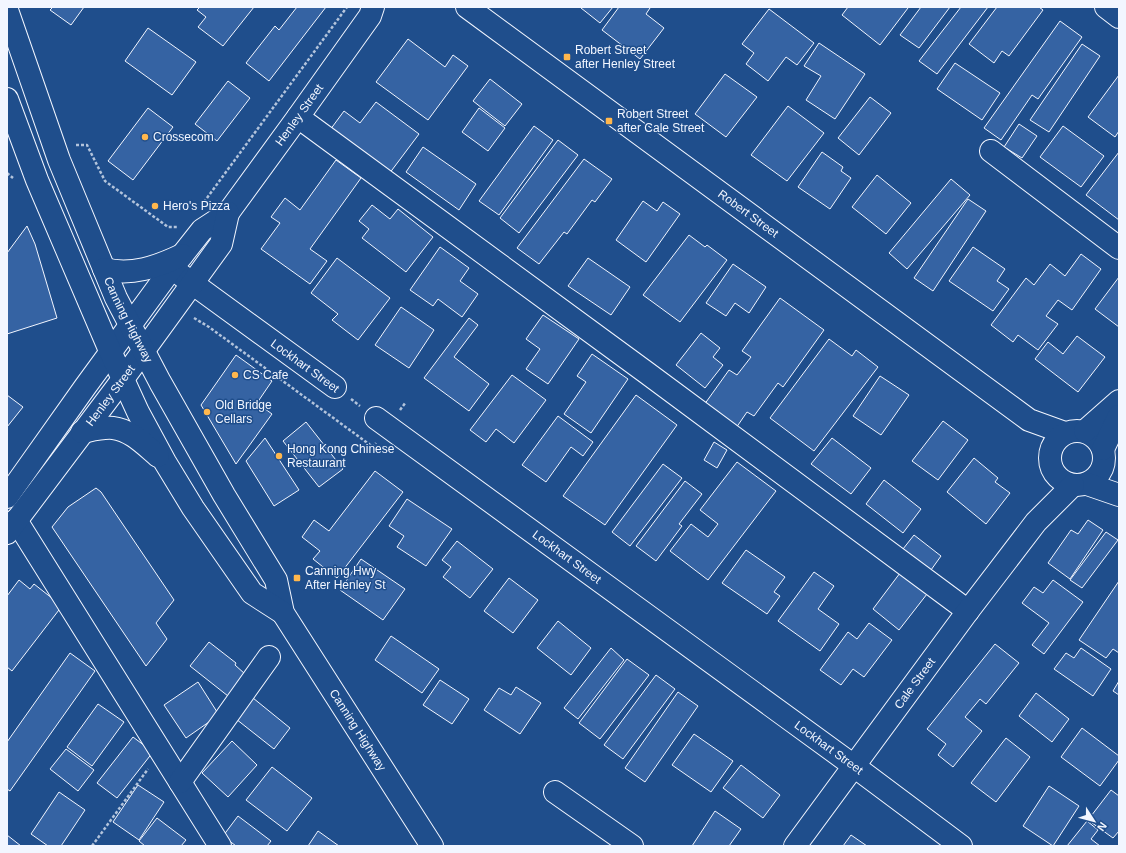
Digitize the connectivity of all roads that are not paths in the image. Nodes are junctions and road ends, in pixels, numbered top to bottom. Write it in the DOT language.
graph roads {
  1 [pos="466,7"];
  2 [pos="1106,7"];
  3 [pos="7,10"];
  4 [pos="375,10"];
  5 [pos="1119,17"];
  6 [pos="7,99"];
  7 [pos="298,117"];
  8 [pos="991,151"];
  9 [pos="228,213"];
  10 [pos="1119,248"];
  11 [pos="177,262"];
  12 [pos="104,269"];
  13 [pos="193,284"];
  14 [pos="131,325"];
  15 [pos="144,350"];
  16 [pos="110,353"];
  17 [pos="123,379"];
  18 [pos="335,387"];
  19 [pos="1119,401"];
  20 [pos="1119,416"];
  21 [pos="376,418"];
  22 [pos="1030,420"];
  23 [pos="82,432"];
  24 [pos="1075,432"];
  25 [pos="165,462"];
  26 [pos="1078,470"];
  27 [pos="1119,485"];
  28 [pos="1119,496"];
  29 [pos="7,498"];
  30 [pos="12,526"];
  31 [pos="968,611"];
  32 [pos="283,613"];
  33 [pos="270,657"];
  34 [pos="854,766"];
  35 [pos="180,782"];
  36 [pos="555,792"];
  37 [pos="220,846"];
  38 [pos="432,846"];
  39 [pos="632,846"];
  40 [pos="795,846"];
  41 [pos="961,846"];
  1 -- 22 [label="main road, Robert Street"];
  2 -- 5 [label="main road"];
  3 -- 12 [label="main road, Canning Highway"];
  4 -- 7 [label="main road, Henley Street"];
  6 -- 16 [label="main road, Canning Highway"];
  7 -- 9 [label="main road, Henley Street"];
  7 -- 31 [label="main road"];
  8 -- 10 [label="main road"];
  9 -- 11 [label="main road, Henley Street"];
  9 -- 13 [label="main road, Henley Street"];
  11 -- 12 [label="main road"];
  11 -- 13 [label="main road, Lockhart Street"];
  11 -- 14 [label="main road, Henley Street"];
  12 -- 14 [label="main road, Canning Highway"];
  13 -- 15 [label="main road, Henley Street"];
  13 -- 18 [label="main road, Lockhart Street"];
  14 -- 15 [label="main road, Canning Highway"];
  14 -- 16 [label="main road, Henley Street"];
  15 -- 17 [label="main road, Henley Street"];
  15 -- 32 [label="main road, Canning Highway"];
  16 -- 17 [label="main road, Canning Highway"];
  16 -- 29 [label="main road, Henley Street"];
  17 -- 23 [label="main road, Henley Street"];
  17 -- 25 [label="main road, Canning Highway"];
  19 -- 24 [label="main road"];
  20 -- 26 [label="main road, Cale Street"];
  21 -- 34 [label="main road, Lockhart Street"];
  22 -- 24 [label="main road, Robert Street"];
  22 -- 26 [label="main road, Robert Street"];
  23 -- 25 [label="main road"];
  23 -- 30 [label="main road, Henley Street"];
  24 -- 26 [label="main road, Robert Street"];
  24 -- 26 [label="main road"];
  25 -- 32 [label="main road, Canning Highway"];
  26 -- 27 [label="main road, Robert Street"];
  26 -- 28 [label="main road"];
  26 -- 31 [label="main road, Cale Street"];
  30 -- 35 [label="main road"];
  31 -- 34 [label="main road, Cale Street"];
  32 -- 38 [label="main road, Canning Highway"];
  33 -- 35 [label="main road"];
  34 -- 40 [label="main road, Cale Street"];
  34 -- 41 [label="main road, Lockhart Street"];
  35 -- 37 [label="main road"];
  36 -- 39 [label="main road"];
}
